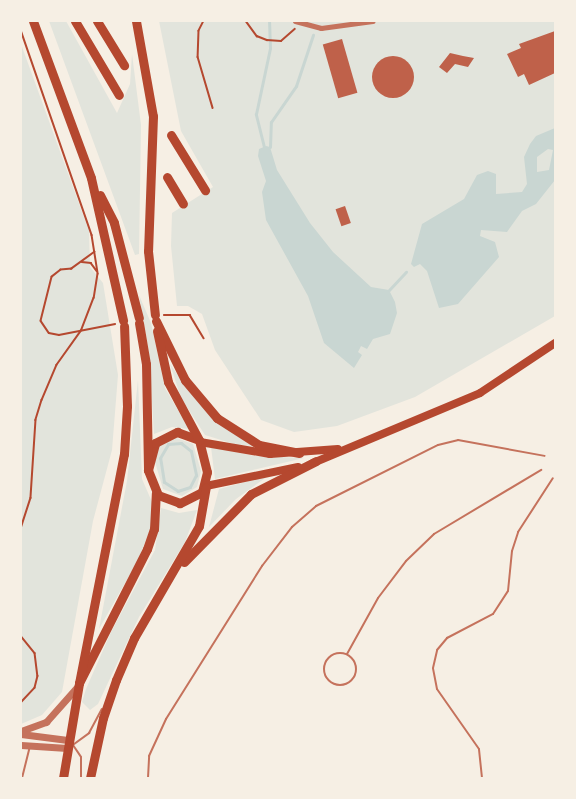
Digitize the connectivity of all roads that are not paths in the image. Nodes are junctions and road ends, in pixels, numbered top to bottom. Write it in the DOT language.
graph roads {
  1 [pos="33,21"];
  2 [pos="75,21"];
  3 [pos="97,21"];
  4 [pos="136,21"];
  5 [pos="373,21"];
  6 [pos="296,22"];
  7 [pos="124,65"];
  8 [pos="119,95"];
  9 [pos="171,135"];
  10 [pos="167,177"];
  11 [pos="91,178"];
  12 [pos="205,189"];
  13 [pos="183,204"];
  14 [pos="158,318"];
  15 [pos="555,343"];
  16 [pos="199,441"];
  17 [pos="346,448"];
  18 [pos="299,453"];
  19 [pos="545,456"];
  20 [pos="316,461"];
  21 [pos="148,470"];
  22 [pos="541,470"];
  23 [pos="552,478"];
  24 [pos="206,487"];
  25 [pos="156,494"];
  26 [pos="170,577"];
  27 [pos="347,654"];
  28 [pos="78,684"];
  29 [pos="107,705"];
  30 [pos="21,733"];
  31 [pos="31,736"];
  32 [pos="21,745"];
  33 [pos="30,745"];
  34 [pos="70,745"];
  35 [pos="22,778"];
  36 [pos="64,778"];
  37 [pos="81,778"];
  38 [pos="90,778"];
  39 [pos="148,778"];
  40 [pos="482,778"];
  1 -- 11 [label="highway"];
  2 -- 8 [label="highway"];
  3 -- 7 [label="highway"];
  4 -- 14 [label="highway"];
  5 -- 6 [label="street"];
  9 -- 12 [label="highway"];
  10 -- 13 [label="highway"];
  11 -- 21 [label="highway"];
  11 -- 28 [label="highway"];
  14 -- 16 [label="highway"];
  14 -- 18 [label="highway"];
  15 -- 17 [label="main road"];
  16 -- 18 [label="main road"];
  16 -- 21 [label="highway"];
  16 -- 24 [label="highway"];
  17 -- 18 [label="main road"];
  17 -- 20 [label="main road"];
  19 -- 39 [label="lane"];
  20 -- 24 [label="main road"];
  20 -- 26 [label="highway"];
  21 -- 25 [label="highway"];
  22 -- 27 [label="lane"];
  23 -- 40 [label="lane"];
  24 -- 25 [label="highway"];
  24 -- 26 [label="highway"];
  25 -- 28 [label="highway"];
  26 -- 29 [label="highway"];
  27 -- 27 [label="lane"];
  28 -- 30 [label="street"];
  28 -- 34 [label="highway"];
  29 -- 34 [label="lane"];
  29 -- 38 [label="highway"];
  30 -- 31 [label="street"];
  31 -- 33 [label="street"];
  31 -- 34 [label="street"];
  32 -- 33 [label="street"];
  33 -- 34 [label="street"];
  33 -- 35 [label="lane"];
  34 -- 36 [label="highway"];
  34 -- 37 [label="lane"];
}
